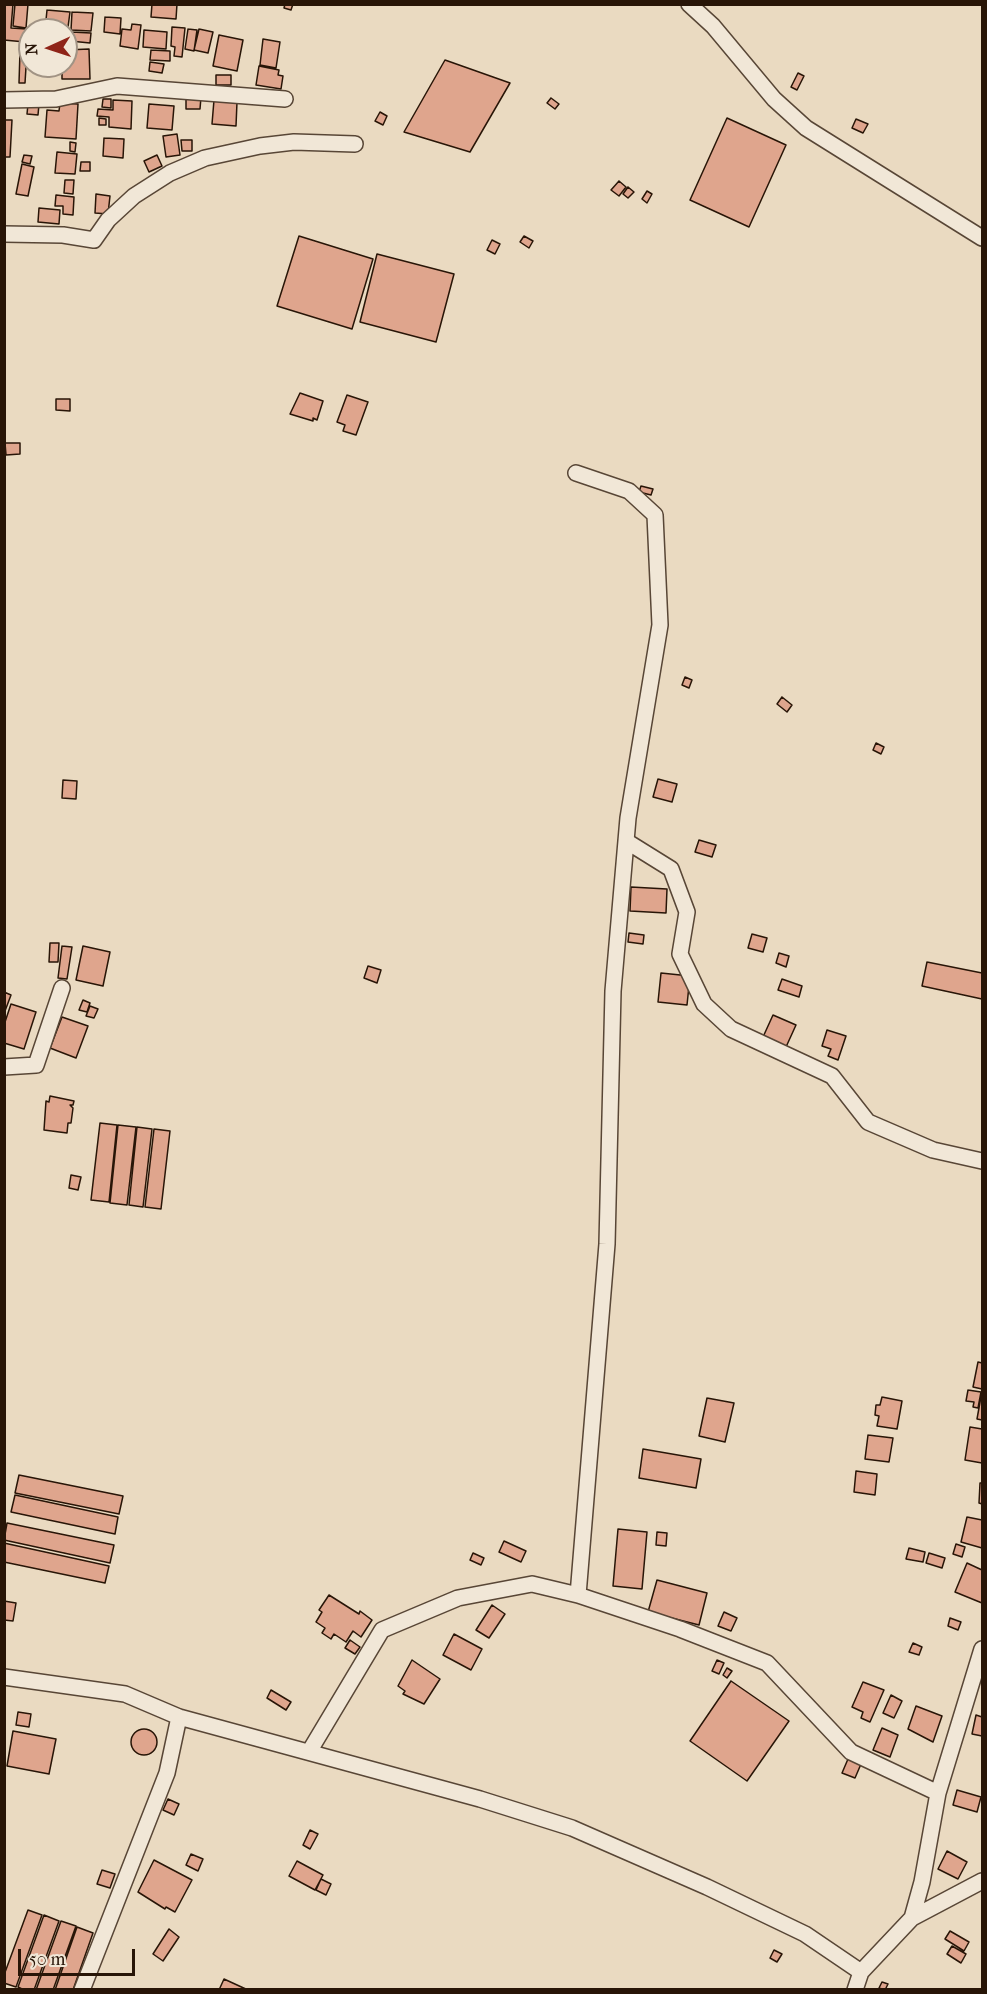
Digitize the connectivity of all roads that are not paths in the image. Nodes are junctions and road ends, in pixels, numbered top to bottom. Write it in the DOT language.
graph roads {
  1 [pos="689,4"];
  2 [pos="285,99"];
  3 [pos="4,100"];
  4 [pos="355,144"];
  5 [pos="4,234"];
  6 [pos="982,238"];
  7 [pos="576,473"];
  8 [pos="626,841"];
  9 [pos="62,988"];
  10 [pos="4,1067"];
  11 [pos="982,1161"];
  12 [pos="578,1595"];
  13 [pos="982,1649"];
  14 [pos="4,1677"];
  15 [pos="179,1717"];
  16 [pos="309,1752"];
  17 [pos="938,1793"];
  18 [pos="982,1881"];
  19 [pos="912,1918"];
  20 [pos="861,1972"];
  21 [pos="82,1989"];
  22 [pos="855,1989"];
  1 -- 6 [label="street"];
  2 -- 3 [label="street"];
  4 -- 5 [label="street"];
  7 -- 8 [label="street"];
  8 -- 11 [label="street"];
  8 -- 12 [label="street"];
  9 -- 10 [label="street"];
  12 -- 16 [label="street"];
  12 -- 17 [label="street"];
  13 -- 17 [label="street"];
  14 -- 15 [label="street"];
  15 -- 16 [label="street"];
  15 -- 21 [label="street"];
  16 -- 20 [label="street"];
  17 -- 19 [label="street"];
  18 -- 19 [label="street"];
  19 -- 20 [label="street"];
  20 -- 22 [label="street"];
}
